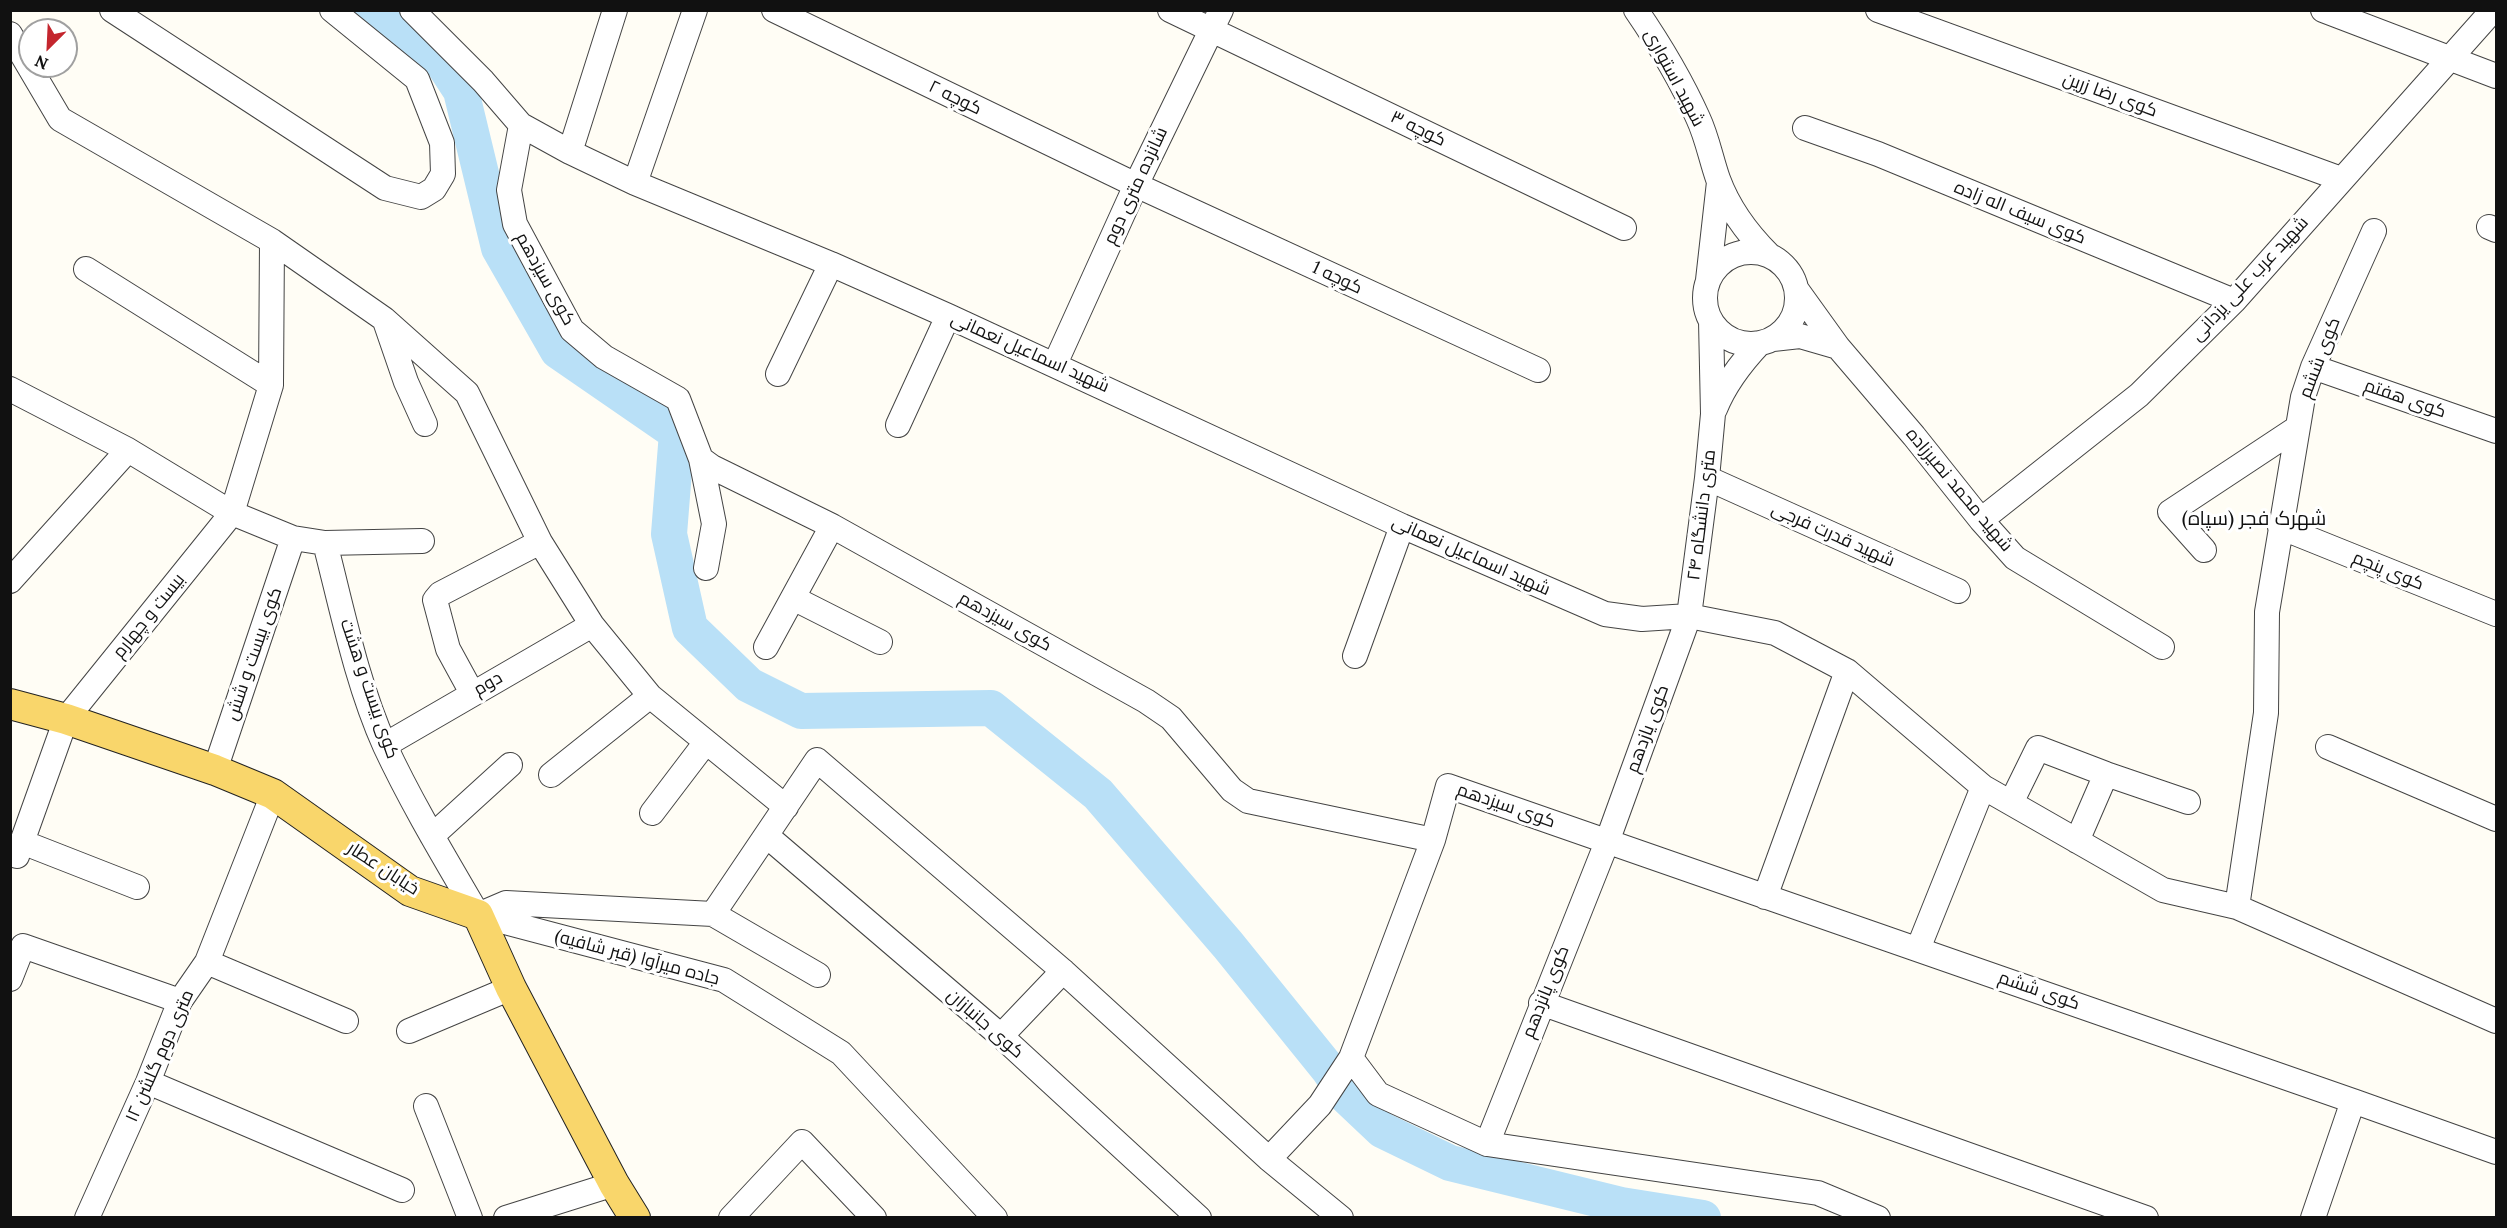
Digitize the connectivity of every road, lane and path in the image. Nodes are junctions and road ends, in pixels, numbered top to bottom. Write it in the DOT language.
graph roads {
  1 [pos="112,10"];
  2 [pos="333,10"];
  3 [pos="412,10"];
  4 [pos="615,10"];
  5 [pos="695,10"];
  6 [pos="774,10"];
  7 [pos="1170,10"];
  8 [pos="1636,10"];
  9 [pos="1878,10"];
  10 [pos="2323,10"];
  11 [pos="2493,10"];
  12 [pos="1217,20"];
  13 [pos="10,34"];
  14 [pos="2451,58"];
  15 [pos="2496,76"];
  16 [pos="521,125"];
  17 [pos="1805,128"];
  18 [pos="570,152"];
  19 [pos="2341,179"];
  20 [pos="1719,182"];
  21 [pos="634,183"];
  22 [pos="1136,185"];
  23 [pos="1624,228"];
  24 [pos="2374,231"];
  25 [pos="272,241"];
  26 [pos="1769,255"];
  27 [pos="831,264"];
  28 [pos="86,269"];
  29 [pos="1708,280"];
  30 [pos="1797,290"];
  31 [pos="2234,301"];
  32 [pos="948,316"];
  33 [pos="384,319"];
  34 [pos="1711,321"];
  35 [pos="1766,341"];
  36 [pos="1838,347"];
  37 [pos="1055,364"];
  38 [pos="2313,367"];
  39 [pos="1538,370"];
  40 [pos="778,374"];
  41 [pos="271,385"];
  42 [pos="10,389"];
  43 [pos="1713,414"];
  44 [pos="425,424"];
  45 [pos="898,425"];
  46 [pos="2297,428"];
  47 [pos="2496,431"];
  48 [pos="128,450"];
  49 [pos="701,459"];
  50 [pos="1707,478"];
  51 [pos="232,513"];
  52 [pos="1981,520"];
  53 [pos="832,526"];
  54 [pos="1402,526"];
  55 [pos="2280,527"];
  56 [pos="293,538"];
  57 [pos="422,541"];
  58 [pos="540,542"];
  59 [pos="325,543"];
  60 [pos="2204,550"];
  61 [pos="706,568"];
  62 [pos="10,581"];
  63 [pos="1958,591"];
  64 [pos="793,597"];
  65 [pos="2496,614"];
  66 [pos="1689,616"];
  67 [pos="592,625"];
  68 [pos="880,642"];
  69 [pos="766,647"];
  70 [pos="2162,647"];
  71 [pos="1355,656"];
  72 [pos="1847,670"];
  73 [pos="472,693"];
  74 [pos="650,696"];
  75 [pos="10,704"];
  76 [pos="66,719"];
  77 [pos="706,742"];
  78 [pos="385,745"];
  79 [pos="2328,747"];
  80 [pos="510,765"];
  81 [pos="215,770"];
  82 [pos="2106,774"];
  83 [pos="551,775"];
  84 [pos="1983,788"];
  85 [pos="273,794"];
  86 [pos="2188,802"];
  87 [pos="2011,803"];
  88 [pos="786,807"];
  89 [pos="652,813"];
  90 [pos="2496,819"];
  91 [pos="432,836"];
  92 [pos="767,836"];
  93 [pos="1432,840"];
  94 [pos="2077,841"];
  95 [pos="1607,842"];
  96 [pos="137,887"];
  97 [pos="1765,897"];
  98 [pos="2237,907"];
  99 [pos="713,914"];
  100 [pos="478,915"];
  101 [pos="1918,949"];
  102 [pos="207,963"];
  103 [pos="1063,971"];
  104 [pos="818,975"];
  105 [pos="10,979"];
  106 [pos="511,988"];
  107 [pos="180,1001"];
  108 [pos="1541,1003"];
  109 [pos="346,1021"];
  110 [pos="2496,1021"];
  111 [pos="409,1031"];
  112 [pos="1001,1036"];
  113 [pos="1351,1058"];
  114 [pos="148,1082"];
  115 [pos="2353,1101"];
  116 [pos="426,1106"];
  117 [pos="1487,1144"];
  118 [pos="2496,1152"];
  119 [pos="1269,1159"];
  120 [pos="614,1184"];
  121 [pos="402,1190"];
  122 [pos="93,1216"];
  123 [pos="470,1218"];
  124 [pos="506,1218"];
  125 [pos="635,1218"];
  126 [pos="731,1218"];
  127 [pos="874,1218"];
  128 [pos="995,1218"];
  129 [pos="1199,1218"];
  130 [pos="1341,1218"];
  131 [pos="1878,1218"];
  132 [pos="2146,1218"];
  133 [pos="2313,1218"];
  1 -- 2 [label="street"];
  3 -- 16 [label="street, شهید اسماعیل نعمانی"];
  4 -- 18 [label="street"];
  5 -- 21 [label="street"];
  6 -- 22 [label="street, کوچه ۲"];
  7 -- 12 [label="street, کوچه ۳"];
  8 -- 20 [label="street, شهید استواری"];
  9 -- 19 [label="street, کوی رضا زرین"];
  10 -- 14 [label="street"];
  11 -- 14 [label="street, شهید عرب علی یزدانی"];
  12 -- 22 [label="street, شانزده متری دوم"];
  12 -- 23 [label="street, کوچه ۳"];
  13 -- 25 [label="street"];
  14 -- 15 [label="street"];
  14 -- 19 [label="street, شهید عرب علی یزدانی"];
  16 -- 18 [label="street, شهید اسماعیل نعمانی"];
  16 -- 49 [label="street, کوی سیزدهم"];
  17 -- 31 [label="street, کوی سیف اله زاده"];
  18 -- 21 [label="street, شهید اسماعیل نعمانی"];
  19 -- 31 [label="street, شهید عرب علی یزدانی"];
  20 -- 26 [label="street, شهید استواری"];
  20 -- 29 [label="street, شهید استواری"];
  21 -- 27 [label="street, شهید اسماعیل نعمانی"];
  22 -- 37 [label="street, شانزده متری دوم"];
  22 -- 39 [label="street, کوچه 1"];
  24 -- 38 [label="street, کوی ششم"];
  25 -- 33 [label="street"];
  25 -- 41 [label="street"];
  26 -- 29 [label="street"];
  26 -- 30 [label="street"];
  27 -- 32 [label="street, شهید اسماعیل نعمانی"];
  27 -- 40 [label="street"];
  28 -- 41 [label="street"];
  29 -- 34 [label="street"];
  30 -- 35 [label="street"];
  30 -- 36 [label="street, شهید محمد نصیرزاده"];
  31 -- 52 [label="street, شهید عرب علی یزدانی"];
  32 -- 37 [label="street, شهید اسماعیل نعمانی"];
  32 -- 45 [label="street"];
  33 -- 44 [label="street"];
  33 -- 58 [label="street"];
  34 -- 35 [label="street"];
  34 -- 43 [label="street, ۲۴ متری دانشگاه"];
  35 -- 36 [label="street"];
  35 -- 43 [label="street, ۲۴ متری دانشگاه"];
  36 -- 52 [label="street, شهید محمد نصیرزاده"];
  37 -- 54 [label="street, شهید اسماعیل نعمانی"];
  38 -- 46 [label="street, کوی ششم"];
  38 -- 47 [label="street, کوی هفتم"];
  41 -- 51 [label="street"];
  42 -- 48 [label="street"];
  43 -- 50 [label="street, ۲۴ متری دانشگاه"];
  46 -- 55 [label="street, کوی ششم"];
  46 -- 60 [label="street"];
  48 -- 51 [label="street"];
  48 -- 62 [label="street"];
  49 -- 53 [label="street, کوی سیزدهم"];
  49 -- 61 [label="street"];
  50 -- 63 [label="street, شهید قدرت فرجی"];
  50 -- 66 [label="street, ۲۴ متری دانشگاه"];
  51 -- 56 [label="street"];
  51 -- 76 [label="street, بیست و چهارم"];
  52 -- 70 [label="street, شهید محمد نصیرزاده"];
  53 -- 64 [label="street"];
  53 -- 93 [label="street, کوی سیزدهم"];
  54 -- 66 [label="street, شهید اسماعیل نعمانی"];
  54 -- 71 [label="street"];
  55 -- 65 [label="street, کوی پنچم"];
  55 -- 98 [label="street, کوی ششم"];
  56 -- 59 [label="street"];
  56 -- 81 [label="street, کوی بیست و شش"];
  57 -- 59 [label="street"];
  58 -- 67 [label="street"];
  58 -- 73 [label="street"];
  59 -- 78 [label="street, کوی بیست و هشت"];
  64 -- 68 [label="street"];
  64 -- 69 [label="street"];
  66 -- 72 [label="street, شهید اسماعیل نعمانی"];
  66 -- 95 [label="street, کوی یازدهم"];
  67 -- 73 [label="street, دوم"];
  67 -- 74 [label="street"];
  72 -- 84 [label="street, شهید اسماعیل نعمانی"];
  72 -- 97 [label="street"];
  73 -- 78 [label="street, دوم"];
  74 -- 77 [label="street"];
  74 -- 83 [label="street"];
  75 -- 76 [label="main road, خیابان عطار"];
  76 -- 81 [label="main road, خیابان عطار"];
  76 -- 96 [label="street, بیست و چهارم"];
  77 -- 88 [label="street"];
  77 -- 89 [label="street"];
  78 -- 91 [label="street, کوی بیست و هشت"];
  79 -- 90 [label="street"];
  80 -- 91 [label="street"];
  81 -- 85 [label="main road, خیابان عطار"];
  82 -- 86 [label="street"];
  82 -- 87 [label="street"];
  82 -- 94 [label="street"];
  84 -- 87 [label="street, شهید اسماعیل نعمانی"];
  84 -- 101 [label="street"];
  85 -- 100 [label="main road, خیابان عطار"];
  85 -- 102 [label="street, ۱۲ متری دوم گلشن"];
  87 -- 94 [label="street, شهید اسماعیل نعمانی"];
  88 -- 92 [label="street"];
  88 -- 103 [label="street"];
  91 -- 100 [label="street, کوی بیست و هشت"];
  92 -- 99 [label="street"];
  92 -- 112 [label="street, کوی جانبازان"];
  93 -- 95 [label="street, کوی سیزدهم"];
  93 -- 113 [label="street"];
  94 -- 98 [label="street, شهید اسماعیل نعمانی"];
  95 -- 97 [label="street, کوی ششم"];
  95 -- 108 [label="street, کوی پانزدهم"];
  97 -- 101 [label="street, کوی ششم"];
  98 -- 110 [label="street, شهید اسماعیل نعمانی"];
  99 -- 100 [label="street"];
  99 -- 104 [label="street"];
  100 -- 106 [label="main road"];
  100 -- 128 [label="street, جاده میرآوا (قبر شافیه)"];
  101 -- 115 [label="street, کوی ششم"];
  102 -- 107 [label="street, ۱۲ متری دوم گلشن"];
  102 -- 109 [label="street"];
  103 -- 112 [label="street"];
  103 -- 119 [label="street"];
  105 -- 107 [label="street"];
  106 -- 111 [label="street"];
  106 -- 120 [label="main road"];
  107 -- 114 [label="street, ۱۲ متری دوم گلشن"];
  108 -- 117 [label="street, کوی پانزدهم"];
  108 -- 132 [label="street"];
  112 -- 129 [label="street, کوی جانبازان"];
  113 -- 117 [label="street"];
  113 -- 119 [label="street"];
  114 -- 121 [label="street"];
  114 -- 122 [label="street, ۱۲ متری دوم گلشن"];
  115 -- 118 [label="street, کوی ششم"];
  115 -- 133 [label="street"];
  116 -- 123 [label="street"];
  117 -- 131 [label="street"];
  119 -- 130 [label="street"];
  120 -- 124 [label="street"];
  120 -- 125 [label="main road"];
  126 -- 127 [label="street"];
}
